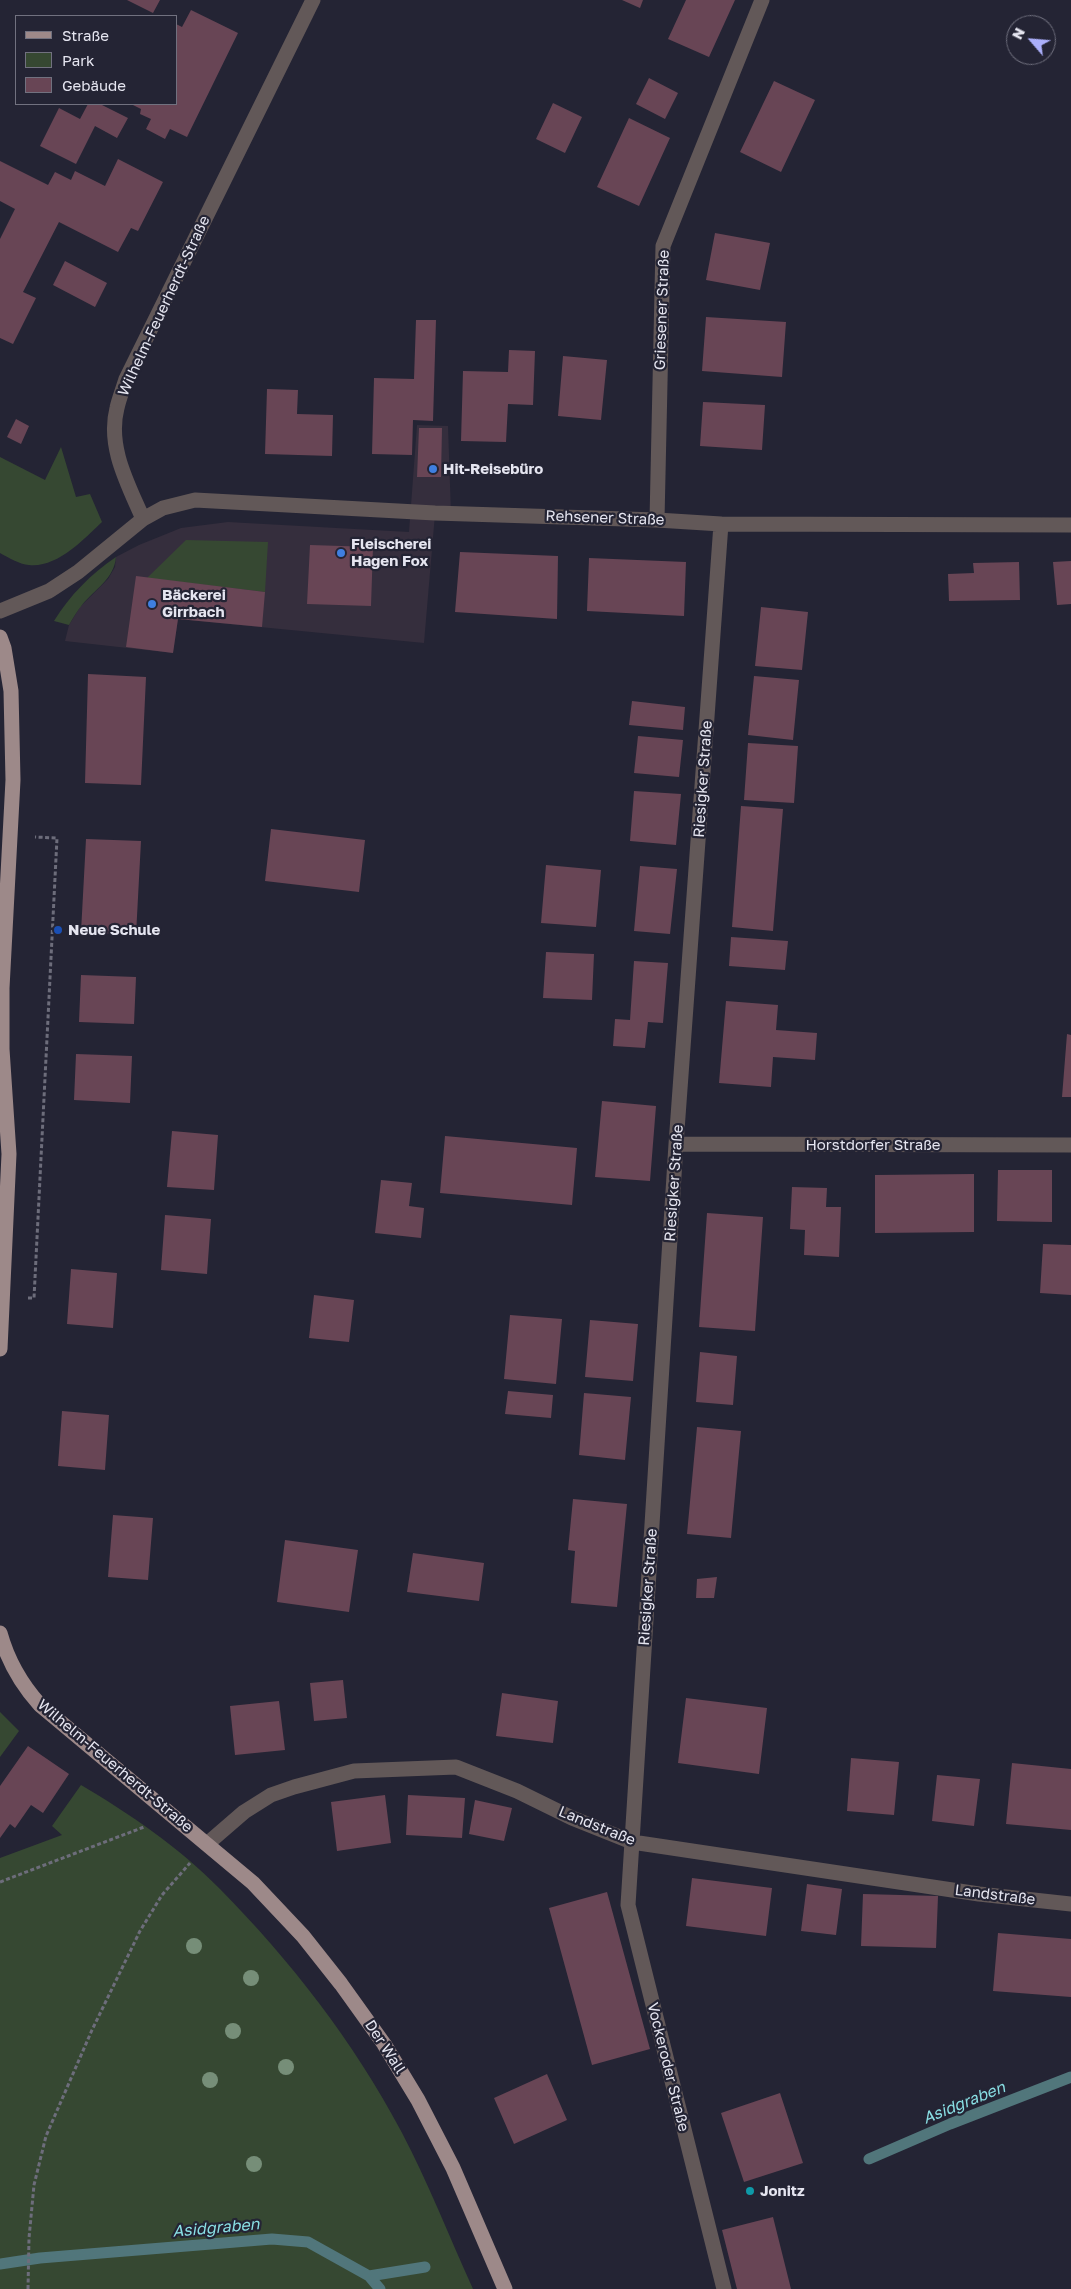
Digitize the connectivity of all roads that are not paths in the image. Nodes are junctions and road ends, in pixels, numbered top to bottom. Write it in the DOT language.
graph roads {
  1 [pos="313,0"];
  2 [pos="762,0"];
  3 [pos="143,519"];
  4 [pos="657,520"];
  5 [pos="721,524"];
  6 [pos="1071,525"];
  7 [pos="0,611"];
  8 [pos="0,638"];
  9 [pos="676,1144"];
  10 [pos="1071,1146"];
  11 [pos="4,1182"];
  12 [pos="0,1349"];
  13 [pos="0,1633"];
  14 [pos="2,1649"];
  15 [pos="632,1842"];
  16 [pos="207,1844"];
  17 [pos="1071,1904"];
  18 [pos="505,2289"];
  19 [pos="724,2289"];
  1 -- 3 [label="street, Wilhelm-Feuerherdt-Straße"];
  2 -- 4 [label="street, Griesener Straße"];
  3 -- 4 [label="street, Rehsener Straße"];
  3 -- 7 [label="street"];
  4 -- 5 [label="street, Rehsener Straße"];
  5 -- 6 [label="street, Rehsener Straße"];
  5 -- 9 [label="street, Riesigker Straße"];
  8 -- 11 [label="main road"];
  9 -- 10 [label="street, Horstdorfer Straße"];
  9 -- 15 [label="street, Riesigker Straße"];
  11 -- 12 [label="main road"];
  13 -- 14 [label="main road, Wilhelm-Feuerherdt-Straße"];
  14 -- 16 [label="main road, Wilhelm-Feuerherdt-Straße"];
  15 -- 16 [label="street, Landstraße"];
  15 -- 17 [label="street, Landstraße"];
  15 -- 19 [label="street, Vockeroder Straße"];
  16 -- 18 [label="main road, Der Wall"];
}
